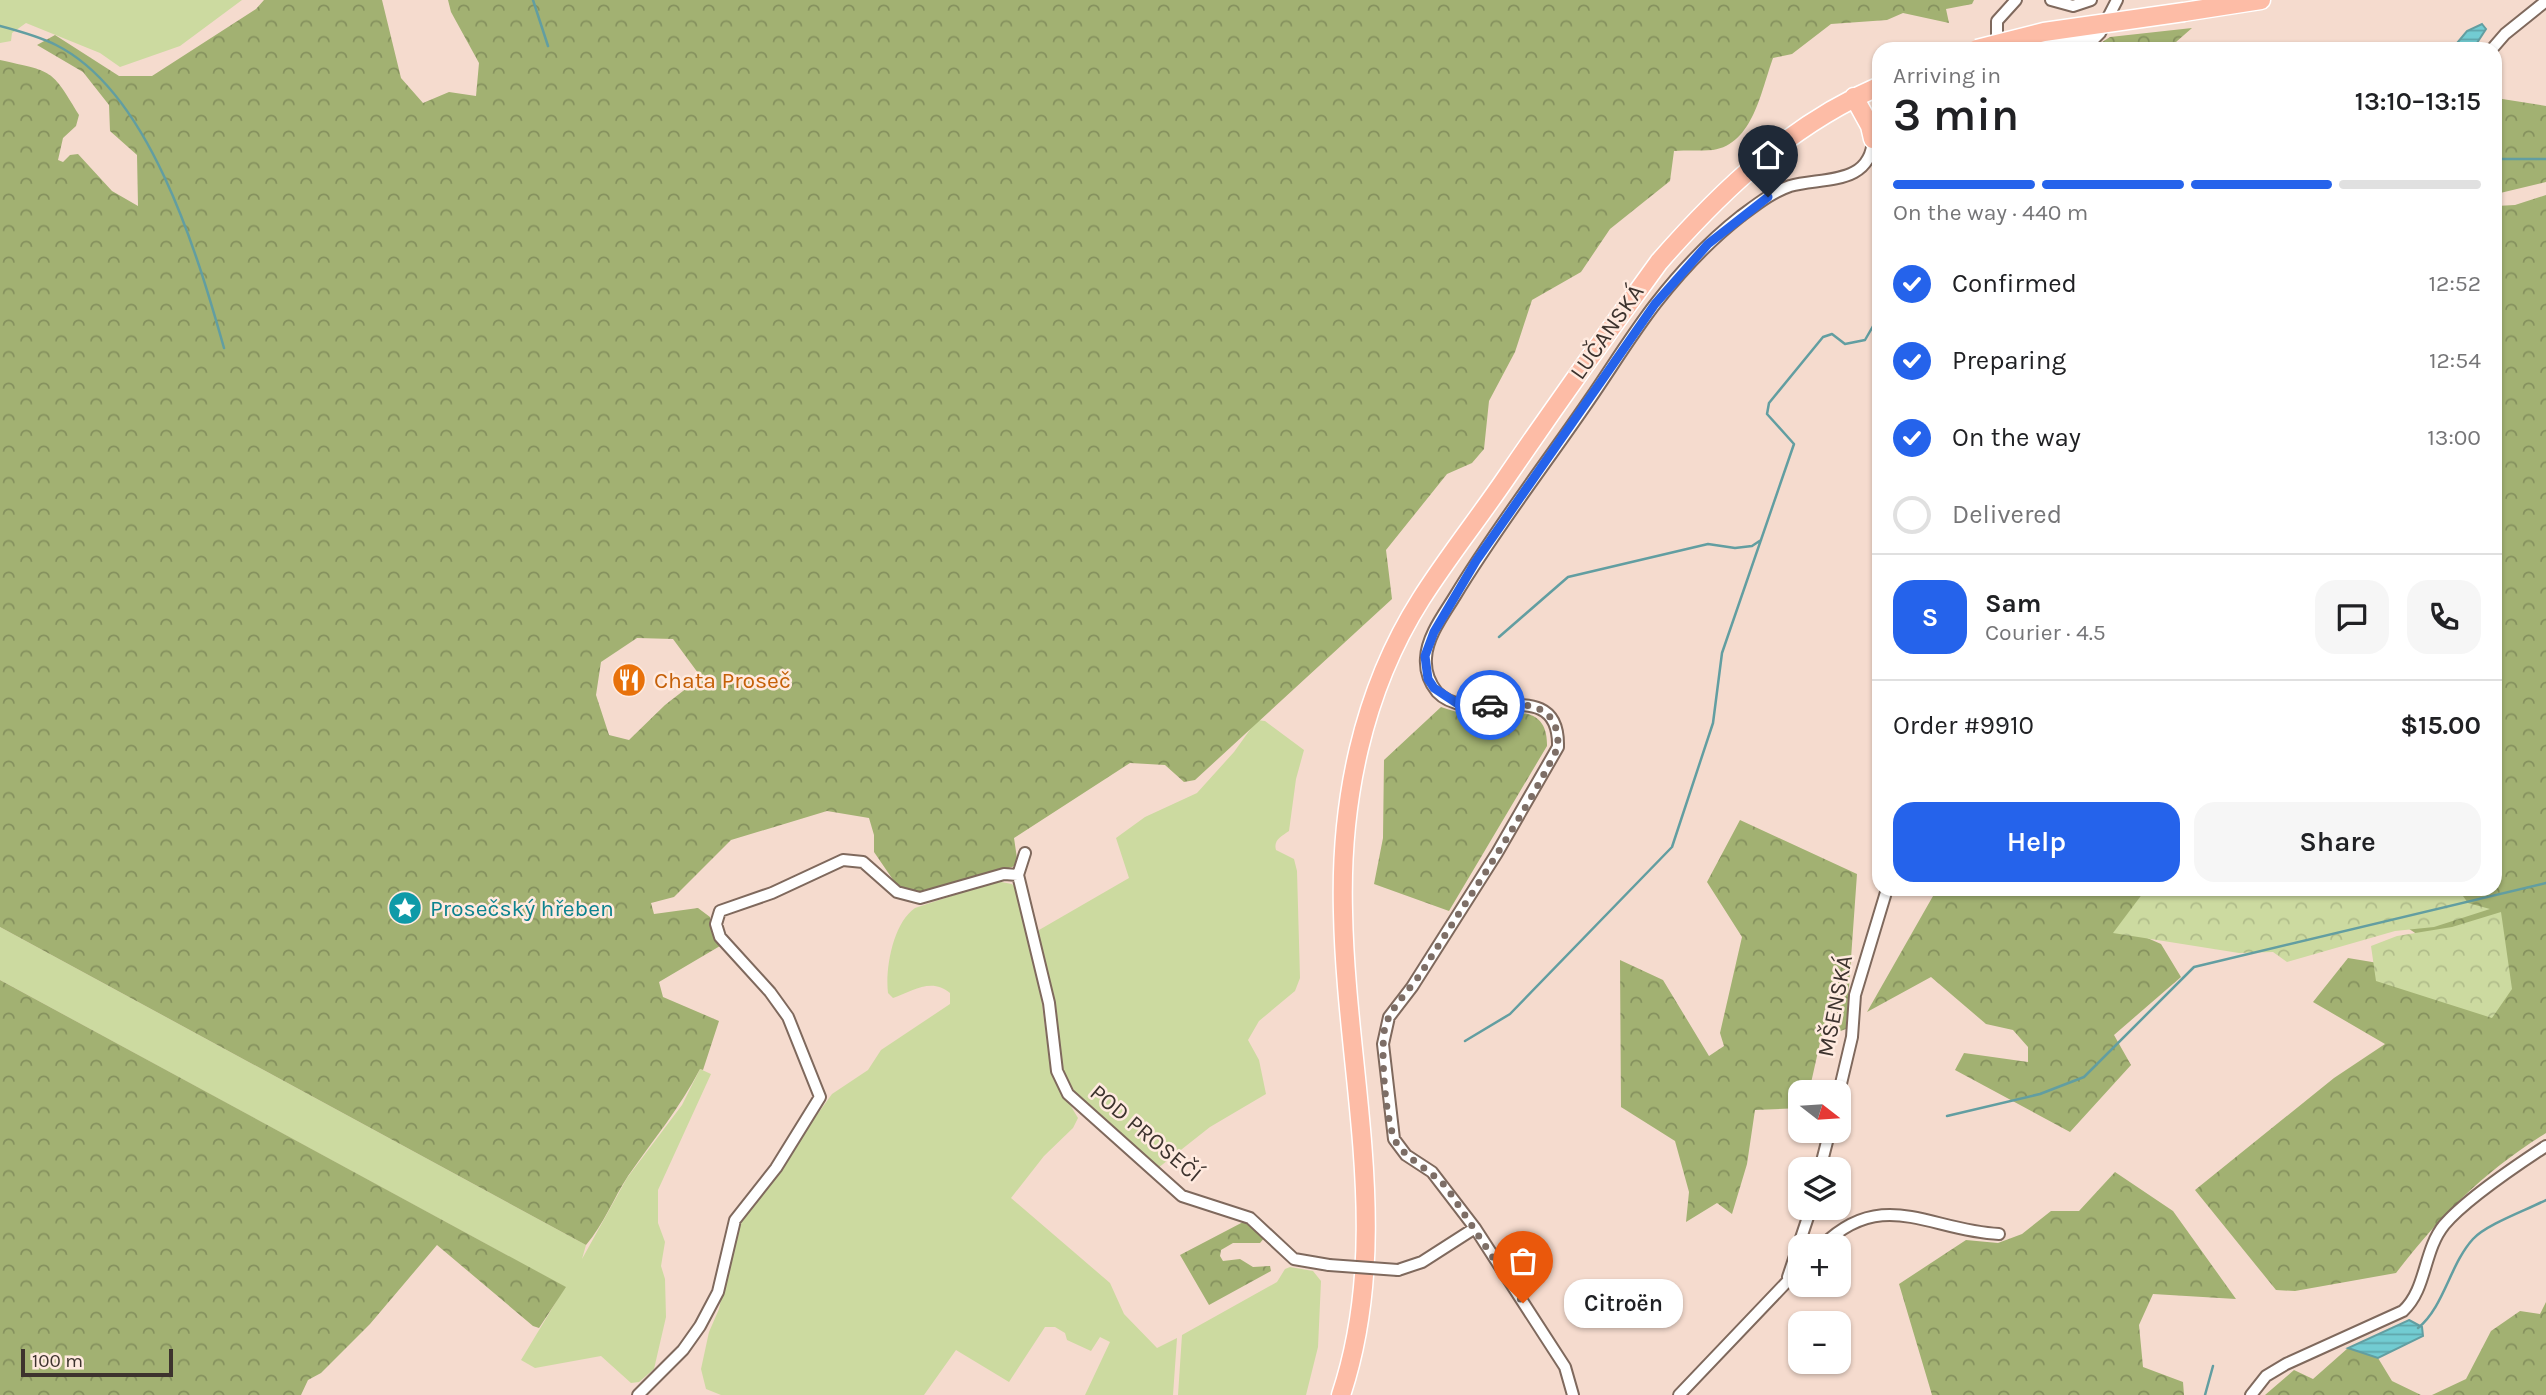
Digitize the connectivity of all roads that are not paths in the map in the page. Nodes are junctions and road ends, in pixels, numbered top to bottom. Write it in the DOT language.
graph roads {
  1 [pos="2016,0"];
  2 [pos="2051,0"];
  3 [pos="2091,0"];
  4 [pos="2117,0"];
  5 [pos="2260,0"];
  6 [pos="2546,1"];
  7 [pos="1997,42"];
  8 [pos="2005,42"];
  9 [pos="2071,42"];
  10 [pos="2498,42"];
  11 [pos="1872,89"];
  12 [pos="1854,97"];
  13 [pos="1872,130"];
  14 [pos="1872,149"];
  15 [pos="1025,853"];
  16 [pos="1018,875"];
  17 [pos="1885,896"];
  18 [pos="1842,1080"];
  19 [pos="2546,1146"];
  20 [pos="1807,1220"];
  21 [pos="1475,1228"];
  22 [pos="1835,1234"];
  23 [pos="1998,1234"];
  24 [pos="1788,1280"];
  25 [pos="1785,1283"];
  26 [pos="638,1395"];
  27 [pos="1341,1395"];
  28 [pos="1573,1395"];
  29 [pos="1679,1395"];
  30 [pos="2251,1395"];
  1 -- 7 [label="street"];
  2 -- 3 [label="street"];
  4 -- 9 [label="street"];
  5 -- 8 [label="main road, bridge"];
  6 -- 10 [label="street"];
  11 -- 12 [label="main road"];
  12 -- 13 [label="main road"];
  12 -- 27 [label="main road"];
  14 -- 21 [label="street, LUČANSKÁ"];
  15 -- 16 [label="street"];
  16 -- 21 [label="street, POD PROSEČÍ, bridge"];
  16 -- 26 [label="street"];
  17 -- 18 [label="street, MŠENSKÁ"];
  19 -- 30 [label="street"];
  20 -- 25 [label="street"];
  21 -- 28 [label="street"];
  22 -- 23 [label="street"];
  24 -- 25 [label="street"];
  25 -- 29 [label="street"];
}
